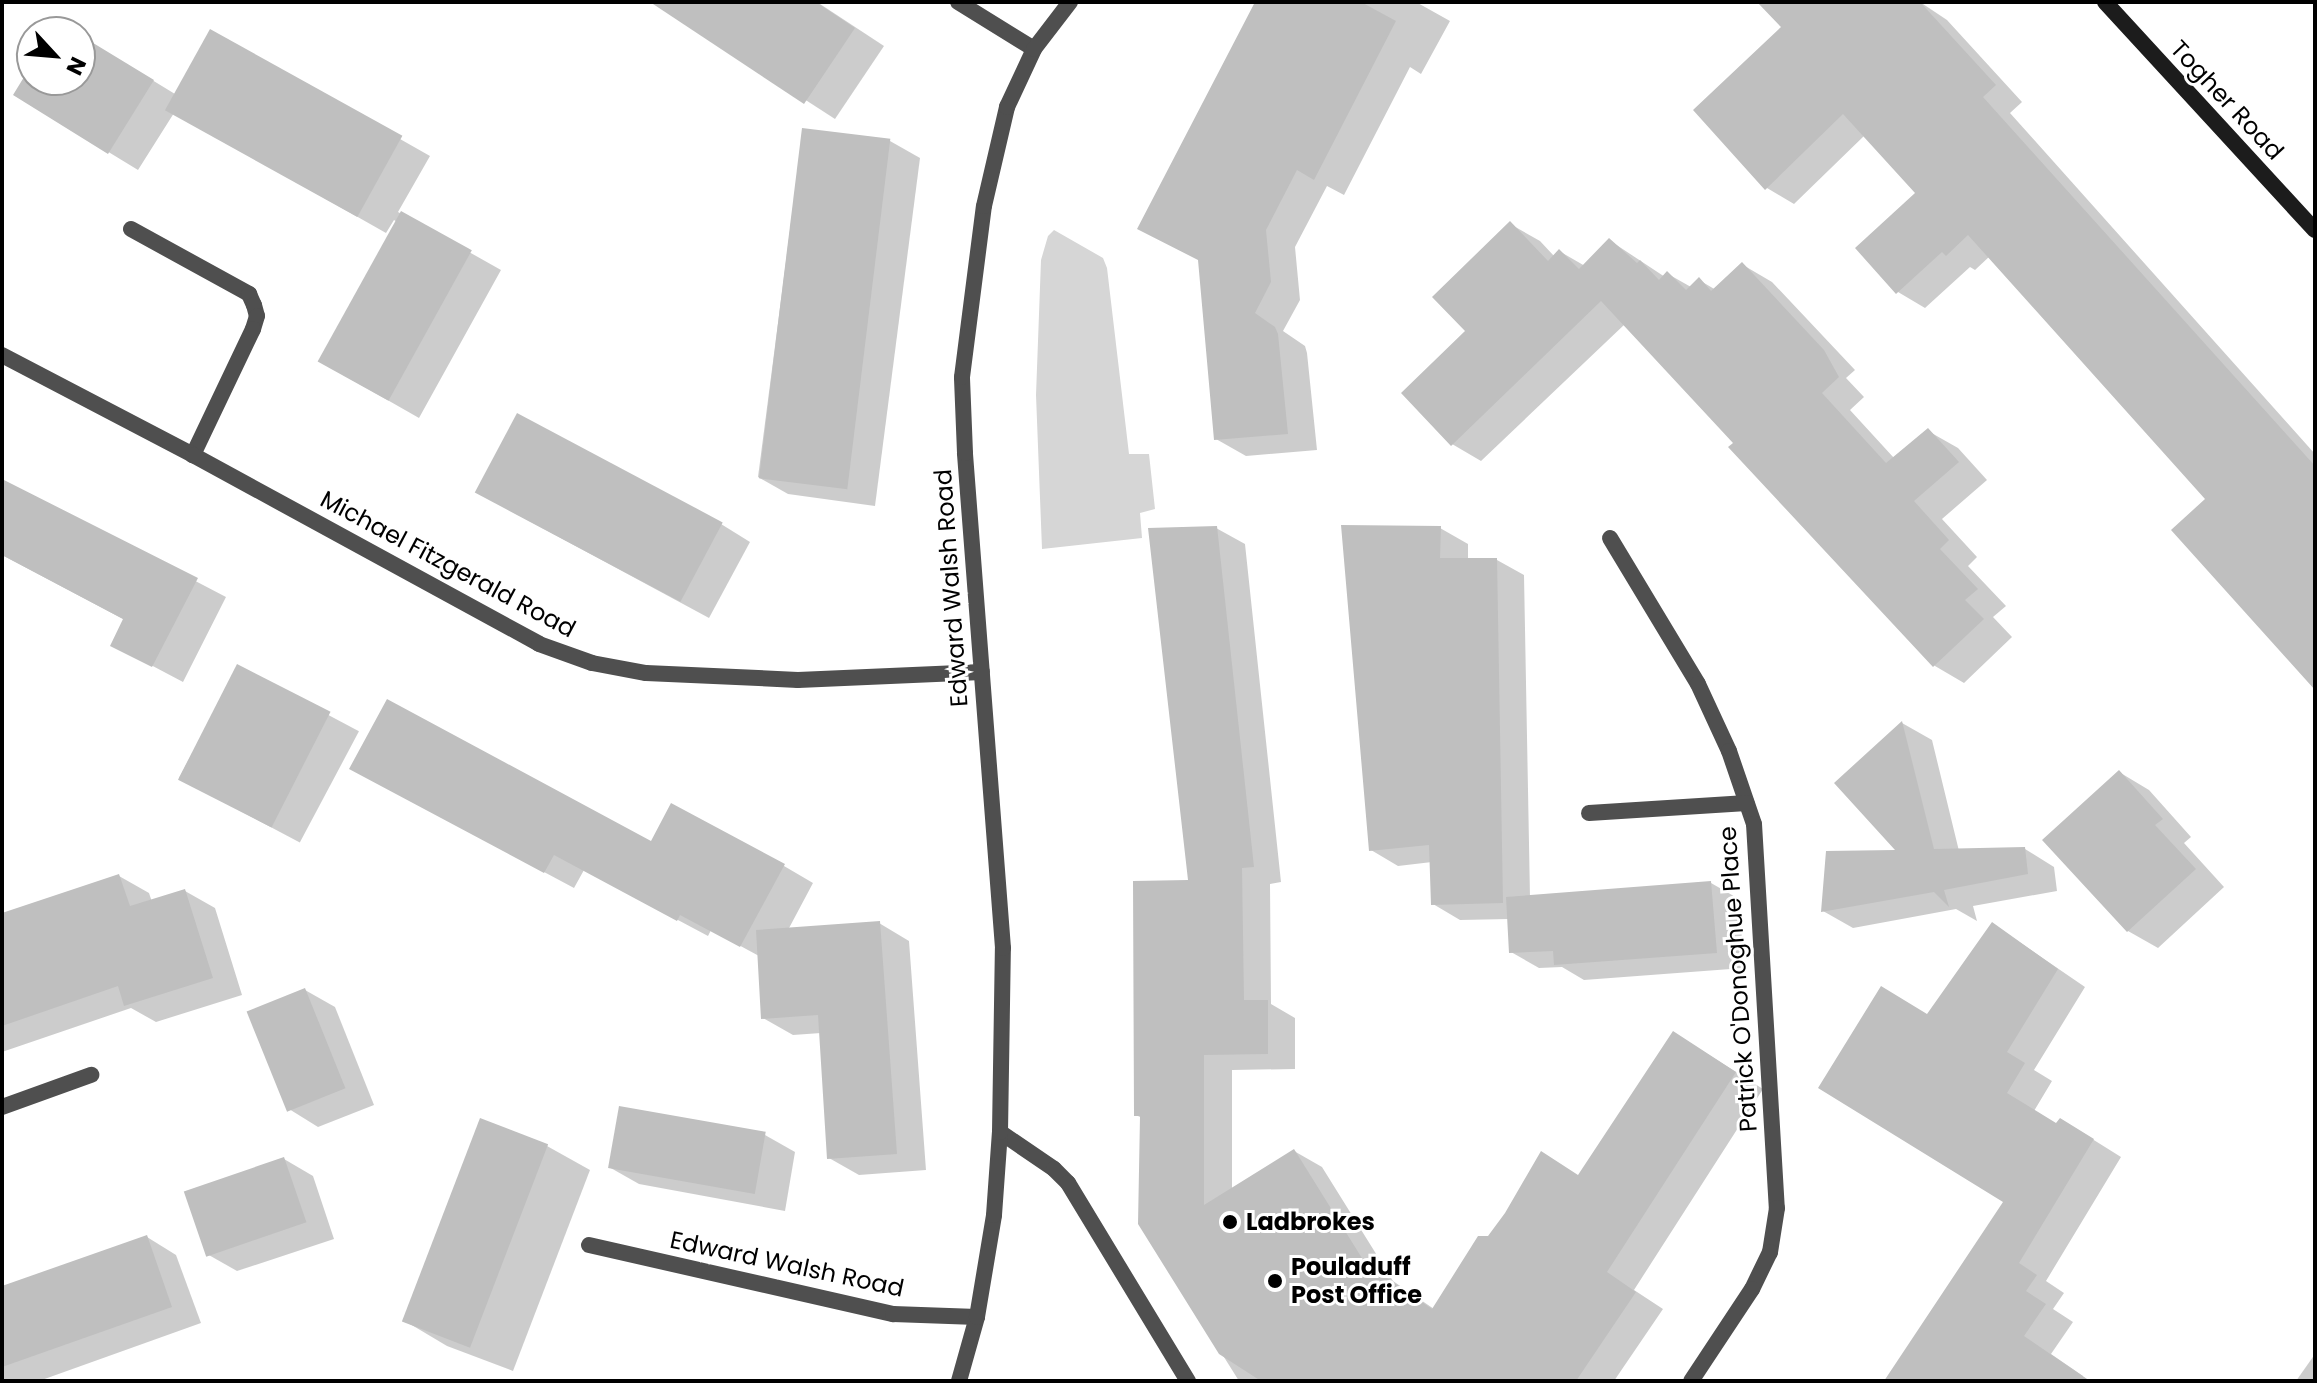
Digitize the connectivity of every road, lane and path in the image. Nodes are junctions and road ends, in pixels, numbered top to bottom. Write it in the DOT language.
graph roads {
  1 [pos="958,2"];
  2 [pos="1070,2"];
  3 [pos="2105,2"];
  4 [pos="1034,49"];
  5 [pos="131,229"];
  6 [pos="2315,230"];
  7 [pos="2,355"];
  8 [pos="193,455"];
  9 [pos="1610,538"];
  10 [pos="982,672"];
  11 [pos="1747,803"];
  12 [pos="1589,813"];
  13 [pos="91,1075"];
  14 [pos="2,1107"];
  15 [pos="1000,1132"];
  16 [pos="589,1245"];
  17 [pos="977,1317"];
  18 [pos="959,1381"];
  19 [pos="1188,1381"];
  20 [pos="1691,1381"];
  1 -- 4 [label="street"];
  2 -- 4 [label="street, Edward Walsh Road"];
  3 -- 6 [label="street, Togher Road"];
  4 -- 10 [label="street, Edward Walsh Road"];
  5 -- 8 [label="street"];
  7 -- 8 [label="street, Michael Fitzgerald Road"];
  8 -- 10 [label="street, Michael Fitzgerald Road"];
  9 -- 11 [label="street, Patrick O'Donoghue Place"];
  10 -- 15 [label="street, Edward Walsh Road"];
  11 -- 12 [label="street"];
  11 -- 20 [label="street, Patrick O'Donoghue Place"];
  13 -- 14 [label="street"];
  15 -- 17 [label="street, Edward Walsh Road"];
  15 -- 19 [label="street"];
  16 -- 17 [label="street, Edward Walsh Road"];
  17 -- 18 [label="street, Edward Walsh Road"];
}
